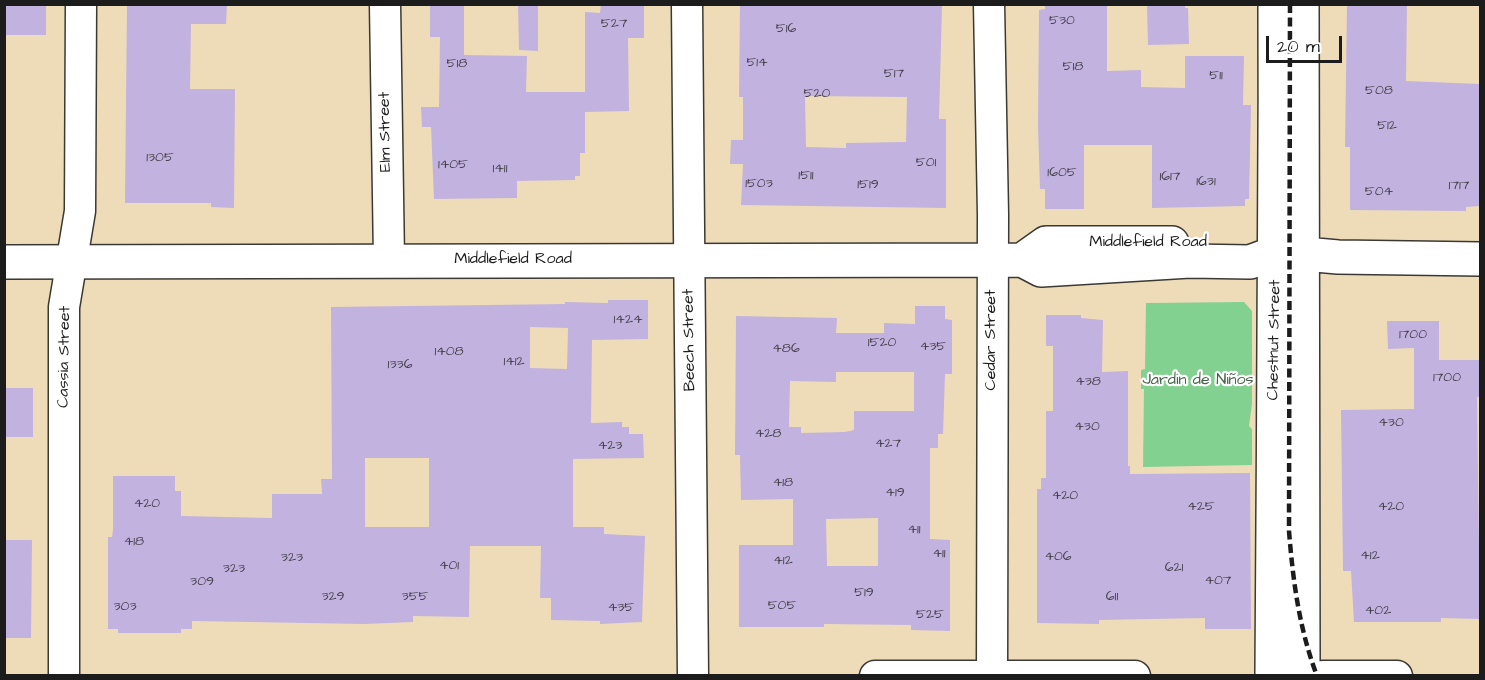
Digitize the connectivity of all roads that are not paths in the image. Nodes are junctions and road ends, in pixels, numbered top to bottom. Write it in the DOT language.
graph roads {
  1 [pos="81,4"];
  2 [pos="385,4"];
  3 [pos="687,4"];
  4 [pos="989,4"];
  5 [pos="1275,4"];
  6 [pos="1302,4"];
  7 [pos="1290,253"];
  8 [pos="1480,259"];
  9 [pos="389,260"];
  10 [pos="688,260"];
  11 [pos="1007,260"];
  12 [pos="72,261"];
  13 [pos="4,262"];
  14 [pos="64,675"];
  15 [pos="693,675"];
  16 [pos="875,675"];
  17 [pos="992,675"];
  18 [pos="1135,675"];
  19 [pos="1272,675"];
  20 [pos="1304,675"];
  21 [pos="1323,675"];
  22 [pos="1397,675"];
  1 -- 12 [label="street, Cassia Street"];
  2 -- 9 [label="street, Elm Street"];
  3 -- 10 [label="street, Beech Street"];
  4 -- 11 [label="street, Cedar Street"];
  5 -- 7 [label="main road, Chestnut Street"];
  6 -- 7 [label="main road, Chestnut Street"];
  7 -- 8 [label="main road, Middlefield Road"];
  7 -- 11 [label="main road, Middlefield Road"];
  7 -- 19 [label="main road, Chestnut Street"];
  7 -- 20 [label="main road, Chestnut Street"];
  9 -- 10 [label="main road, Middlefield Road"];
  9 -- 12 [label="main road, Middlefield Road"];
  10 -- 11 [label="main road, Middlefield Road"];
  10 -- 15 [label="street, Beech Street"];
  11 -- 17 [label="street, Cedar Street"];
  12 -- 13 [label="main road, Middlefield Road"];
  12 -- 14 [label="street, Cassia Street"];
  16 -- 17 [label="street"];
  17 -- 18 [label="street"];
  21 -- 22 [label="street"];
}
